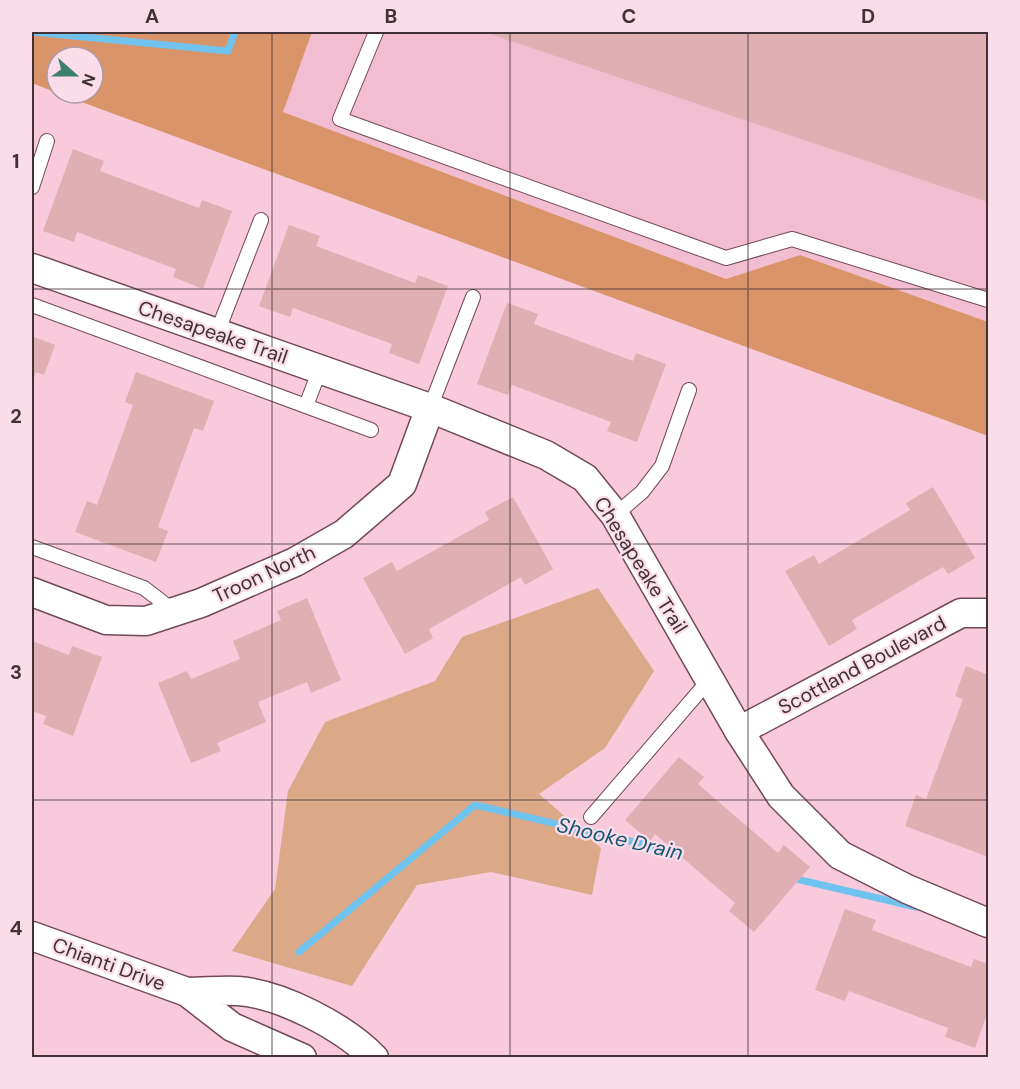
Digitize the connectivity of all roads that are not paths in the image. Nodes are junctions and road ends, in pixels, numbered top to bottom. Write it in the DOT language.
graph roads {
  1 [pos="376,32"];
  2 [pos="47,141"];
  3 [pos="32,188"];
  4 [pos="261,220"];
  5 [pos="32,268"];
  6 [pos="473,297"];
  7 [pos="988,300"];
  8 [pos="32,305"];
  9 [pos="218,333"];
  10 [pos="320,369"];
  11 [pos="689,390"];
  12 [pos="306,406"];
  13 [pos="430,408"];
  14 [pos="371,430"];
  15 [pos="615,516"];
  16 [pos="32,547"];
  17 [pos="32,592"];
  18 [pos="175,612"];
  19 [pos="988,613"];
  20 [pos="710,679"];
  21 [pos="739,731"];
  22 [pos="591,817"];
  23 [pos="988,923"];
  24 [pos="32,936"];
  25 [pos="188,992"];
  26 [pos="302,1058"];
  27 [pos="374,1058"];
  1 -- 7 [label="lane"];
  2 -- 3 [label="lane"];
  4 -- 9 [label="lane"];
  5 -- 9 [label="street, Chesapeake Trail"];
  6 -- 13 [label="lane"];
  8 -- 12 [label="lane"];
  9 -- 10 [label="street, Chesapeake Trail"];
  10 -- 12 [label="lane"];
  10 -- 13 [label="street, Chesapeake Trail"];
  11 -- 15 [label="lane"];
  12 -- 14 [label="lane"];
  13 -- 15 [label="street, Chesapeake Trail"];
  13 -- 18 [label="street, Troon North"];
  15 -- 20 [label="street, Chesapeake Trail"];
  16 -- 18 [label="lane"];
  17 -- 18 [label="street, Troon North"];
  19 -- 21 [label="street, Scottland Boulevard"];
  20 -- 21 [label="street, Chesapeake Trail"];
  20 -- 22 [label="lane"];
  21 -- 23 [label="street, Chesapeake Trail"];
  24 -- 25 [label="street, Chianti Drive"];
  25 -- 26 [label="street, Chianti Drive"];
  25 -- 27 [label="street, Chianti Drive"];
}
